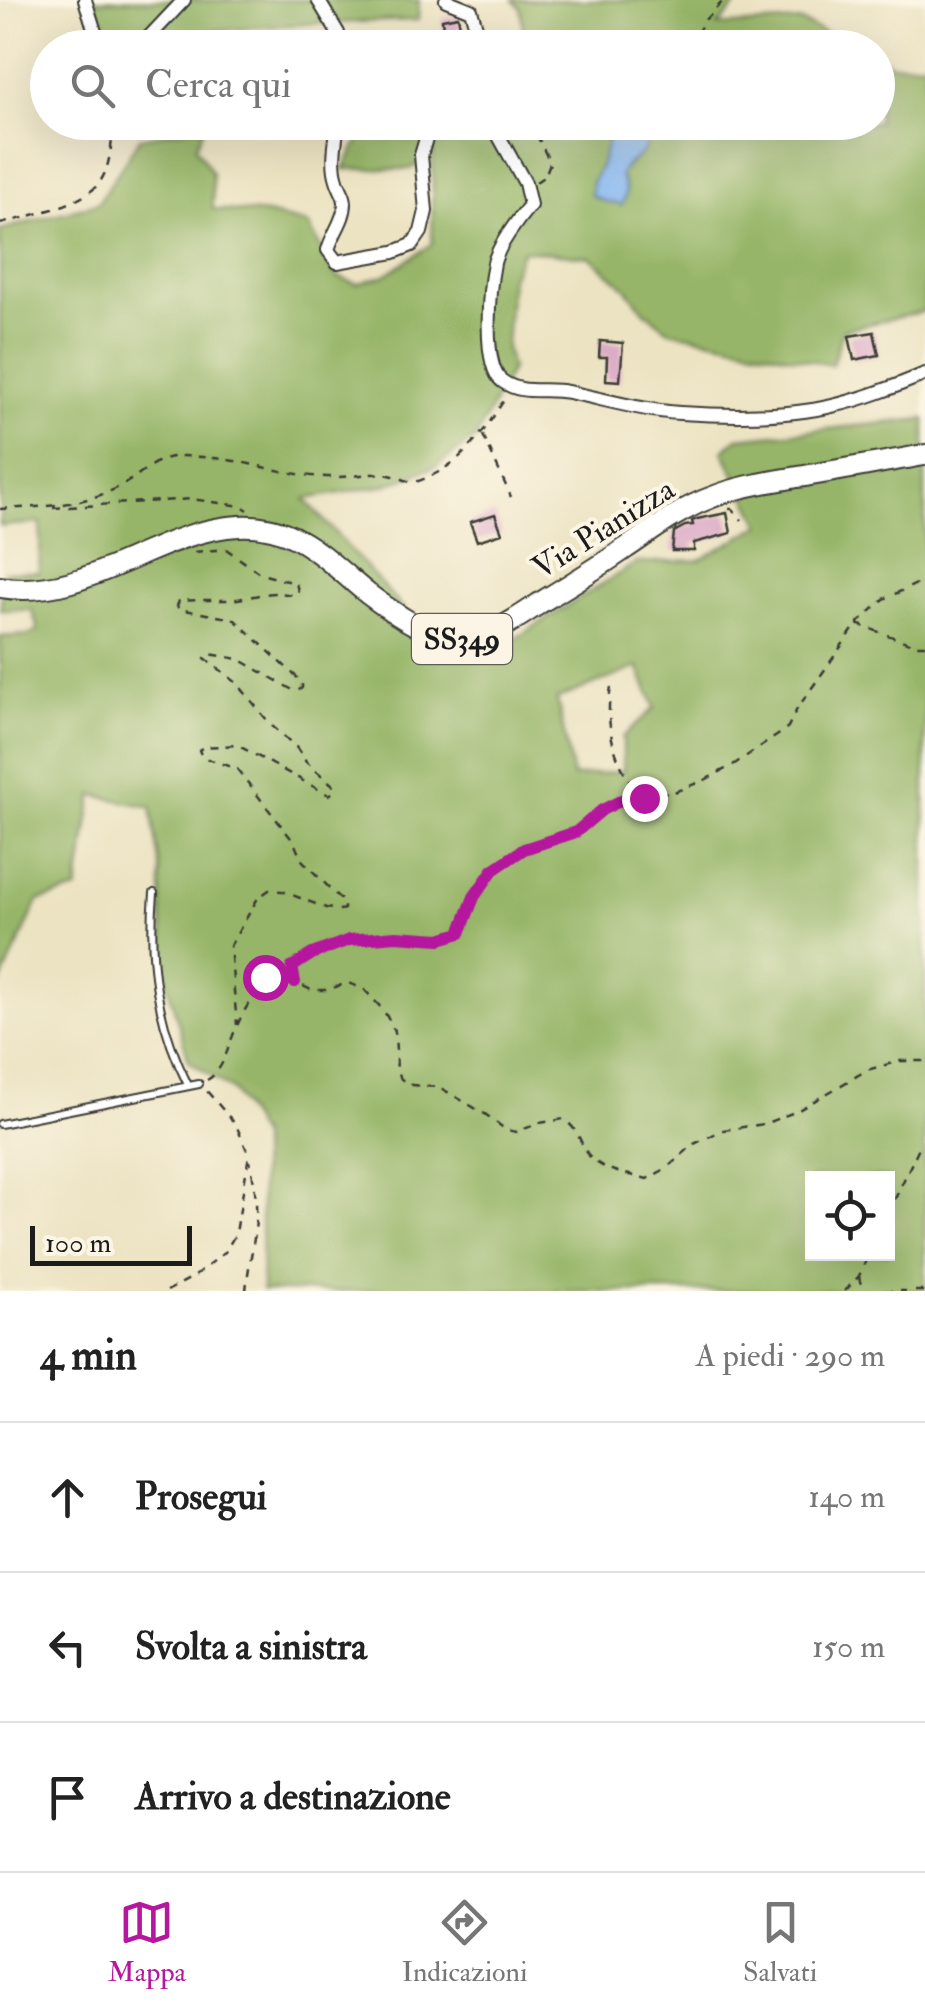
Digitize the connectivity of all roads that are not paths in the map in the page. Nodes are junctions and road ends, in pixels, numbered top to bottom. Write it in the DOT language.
graph roads {
  1 [pos="85,0"];
  2 [pos="184,0"];
  3 [pos="318,0"];
  4 [pos="446,0"];
  5 [pos="94,30"];
  6 [pos="156,30"];
  7 [pos="336,30"];
  8 [pos="476,30"];
  9 [pos="336,140"];
  10 [pos="426,140"];
  11 [pos="501,140"];
  12 [pos="925,374"];
  13 [pos="925,455"];
  14 [pos="0,587"];
  15 [pos="154,893"];
  16 [pos="188,1084"];
  17 [pos="199,1084"];
  18 [pos="0,1124"];
  1 -- 5 [label="street"];
  2 -- 6 [label="street"];
  3 -- 7 [label="street"];
  4 -- 8 [label="street"];
  9 -- 10 [label="street"];
  11 -- 12 [label="street"];
  13 -- 14 [label="main road, Via Pianizza / SS349"];
  15 -- 16 [label="lane"];
  16 -- 17 [label="lane"];
  16 -- 18 [label="lane"];
}
